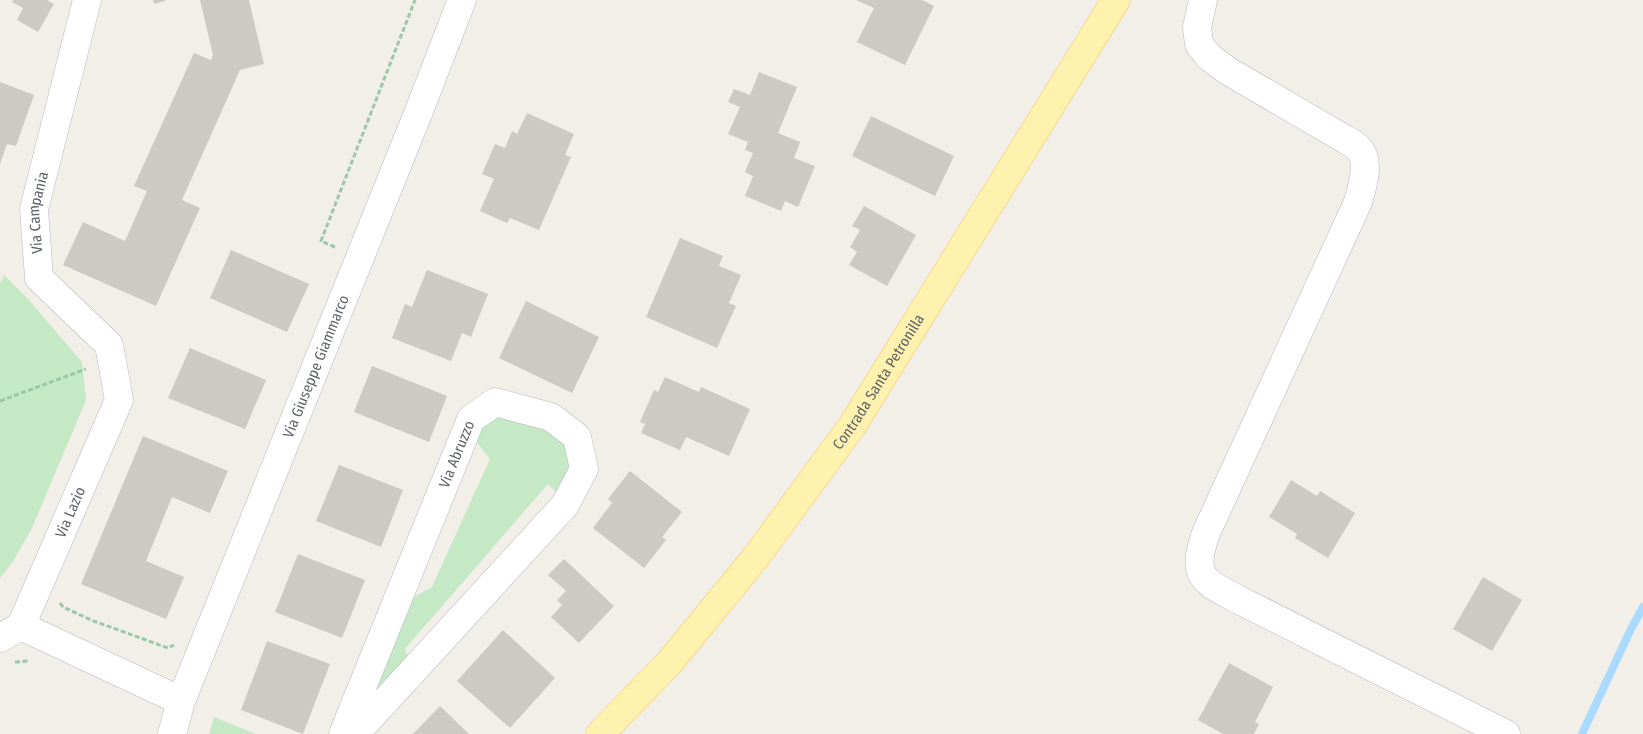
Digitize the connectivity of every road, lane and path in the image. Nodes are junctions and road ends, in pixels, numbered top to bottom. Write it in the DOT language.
graph roads {
  1 [pos="87,0"];
  2 [pos="415,0"];
  3 [pos="462,0"];
  4 [pos="1116,0"];
  5 [pos="1203,0"];
  6 [pos="340,248"];
  7 [pos="88,368"];
  8 [pos="119,400"];
  9 [pos="0,401"];
  10 [pos="56,600"];
  11 [pos="11,632"];
  12 [pos="179,643"];
  13 [pos="181,701"];
  14 [pos="172,734"];
  15 [pos="342,734"];
  16 [pos="354,734"];
  17 [pos="600,734"];
  18 [pos="1506,734"];
  1 -- 8 [label="street, Via Campania"];
  2 -- 6 [label="path"];
  3 -- 13 [label="street, Via Giuseppe Giammarco"];
  4 -- 17 [label="main road, Contrada Santa Petronilla"];
  5 -- 18 [label="street"];
  7 -- 9 [label="path"];
  8 -- 11 [label="street, Via Lazio"];
  10 -- 12 [label="path"];
  11 -- 13 [label="street"];
  13 -- 14 [label="street, Via Giuseppe Giammarco"];
  15 -- 16 [label="street, Via Abruzzo"];
}
